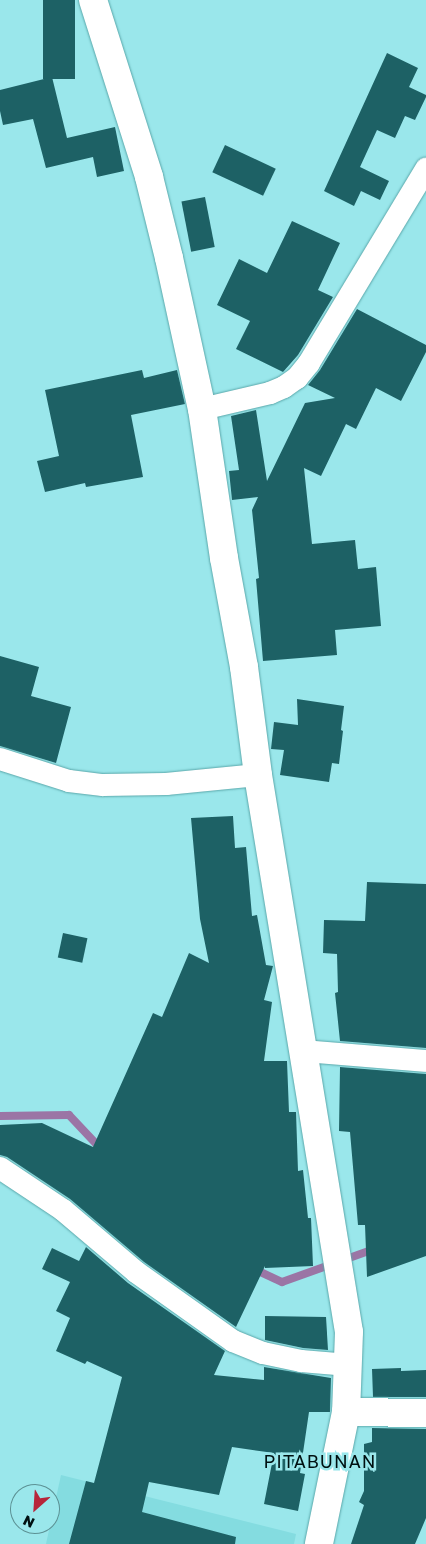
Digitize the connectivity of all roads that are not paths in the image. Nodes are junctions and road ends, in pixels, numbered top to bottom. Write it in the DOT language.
graph roads {
  1 [pos="93,0"];
  2 [pos="426,169"];
  3 [pos="202,409"];
  4 [pos="0,759"];
  5 [pos="258,775"];
  6 [pos="304,1050"];
  7 [pos="426,1061"];
  8 [pos="0,1168"];
  9 [pos="349,1365"];
  10 [pos="346,1412"];
  11 [pos="426,1413"];
  12 [pos="319,1544"];
  1 -- 3 [label="street"];
  2 -- 3 [label="street"];
  3 -- 5 [label="street"];
  4 -- 5 [label="street"];
  5 -- 6 [label="street"];
  6 -- 7 [label="street"];
  6 -- 9 [label="street"];
  8 -- 9 [label="street"];
  9 -- 10 [label="street"];
  10 -- 11 [label="street"];
  10 -- 12 [label="street"];
}
